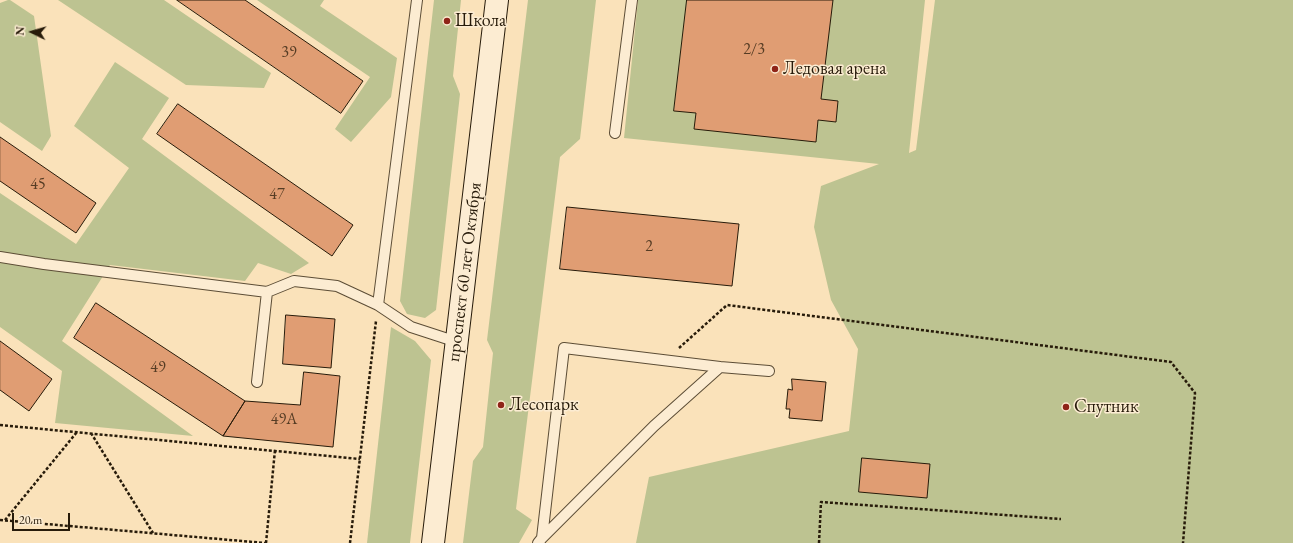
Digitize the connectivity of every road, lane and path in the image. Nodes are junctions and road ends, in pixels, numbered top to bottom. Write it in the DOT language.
graph roads {
  1 [pos="417,0"];
  2 [pos="497,0"];
  3 [pos="632,0"];
  4 [pos="616,133"];
  5 [pos="0,257"];
  6 [pos="267,292"];
  7 [pos="378,305"];
  8 [pos="457,342"];
  9 [pos="665,360"];
  10 [pos="720,366"];
  11 [pos="769,371"];
  12 [pos="257,382"];
  13 [pos="0,424"];
  14 [pos="77,432"];
  15 [pos="91,433"];
  16 [pos="275,450"];
  17 [pos="360,459"];
  18 [pos="1061,519"];
  19 [pos="0,520"];
  20 [pos="4,520"];
  21 [pos="153,533"];
  22 [pos="540,540"];
  23 [pos="266,543"];
  24 [pos="350,543"];
  25 [pos="432,543"];
  26 [pos="818,543"];
  27 [pos="1183,543"];
  1 -- 7 [label="lane"];
  2 -- 8 [label="main road, проспект 60 лет Октября"];
  3 -- 4 [label="lane"];
  5 -- 6 [label="lane"];
  6 -- 7 [label="lane"];
  6 -- 12 [label="lane"];
  7 -- 8 [label="lane"];
  7 -- 17 [label="path"];
  8 -- 25 [label="main road, проспект 60 лет Октября"];
  9 -- 10 [label="lane"];
  9 -- 22 [label="lane"];
  9 -- 27 [label="path"];
  10 -- 11 [label="lane"];
  10 -- 22 [label="lane"];
  13 -- 14 [label="path"];
  14 -- 15 [label="path"];
  14 -- 20 [label="path"];
  15 -- 16 [label="path"];
  15 -- 21 [label="path"];
  16 -- 17 [label="path"];
  16 -- 23 [label="path"];
  17 -- 24 [label="path"];
  18 -- 26 [label="path"];
  19 -- 20 [label="path"];
  20 -- 21 [label="path"];
  21 -- 23 [label="path"];
}
